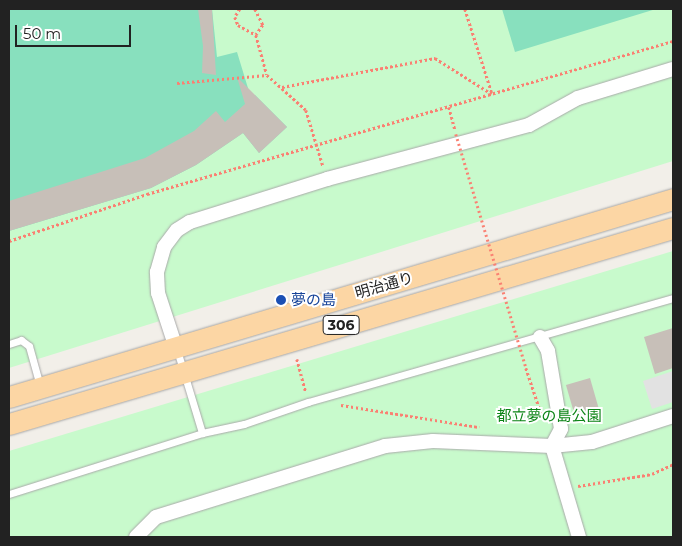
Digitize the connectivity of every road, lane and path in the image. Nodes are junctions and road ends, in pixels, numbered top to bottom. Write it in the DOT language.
graph roads {
  1 [pos="240,9"];
  2 [pos="255,9"];
  3 [pos="465,9"];
  4 [pos="256,35"];
  5 [pos="673,41"];
  6 [pos="673,69"];
  7 [pos="267,75"];
  8 [pos="177,83"];
  9 [pos="282,87"];
  10 [pos="492,94"];
  11 [pos="449,107"];
  12 [pos="318,145"];
  13 [pos="327,180"];
  14 [pos="673,199"];
  15 [pos="673,228"];
  16 [pos="9,241"];
  17 [pos="673,298"];
  18 [pos="540,337"];
  19 [pos="9,344"];
  20 [pos="176,348"];
  21 [pos="297,359"];
  22 [pos="183,370"];
  23 [pos="40,388"];
  24 [pos="9,397"];
  25 [pos="308,402"];
  26 [pos="673,416"];
  27 [pos="544,420"];
  28 [pos="9,424"];
  29 [pos="484,428"];
  30 [pos="202,433"];
  31 [pos="552,446"];
  32 [pos="673,464"];
  33 [pos="585,484"];
  34 [pos="9,494"];
  35 [pos="136,537"];
  36 [pos="579,537"];
  1 -- 4 [label="path"];
  2 -- 4 [label="path"];
  3 -- 10 [label="path"];
  4 -- 7 [label="path"];
  5 -- 10 [label="path"];
  6 -- 13 [label="street"];
  7 -- 8 [label="path"];
  7 -- 9 [label="path"];
  9 -- 10 [label="path"];
  9 -- 12 [label="path"];
  10 -- 11 [label="path"];
  11 -- 12 [label="path"];
  11 -- 27 [label="path, bridge"];
  12 -- 13 [label="path"];
  12 -- 16 [label="path"];
  13 -- 20 [label="street"];
  14 -- 20 [label="main road, 明治通り / 306"];
  15 -- 22 [label="main road, 明治通り / 306"];
  17 -- 18 [label="lane"];
  18 -- 25 [label="lane"];
  18 -- 31 [label="street"];
  19 -- 23 [label="lane"];
  20 -- 22 [label="lane"];
  20 -- 23 [label="main road, 明治通り / 306"];
  21 -- 25 [label="path"];
  22 -- 28 [label="main road, 明治通り / 306"];
  22 -- 30 [label="lane"];
  23 -- 24 [label="main road, 明治通り / 306"];
  25 -- 29 [label="path"];
  25 -- 30 [label="lane"];
  26 -- 31 [label="street"];
  30 -- 34 [label="lane"];
  31 -- 35 [label="street"];
  31 -- 36 [label="street"];
  32 -- 33 [label="path"];
}
